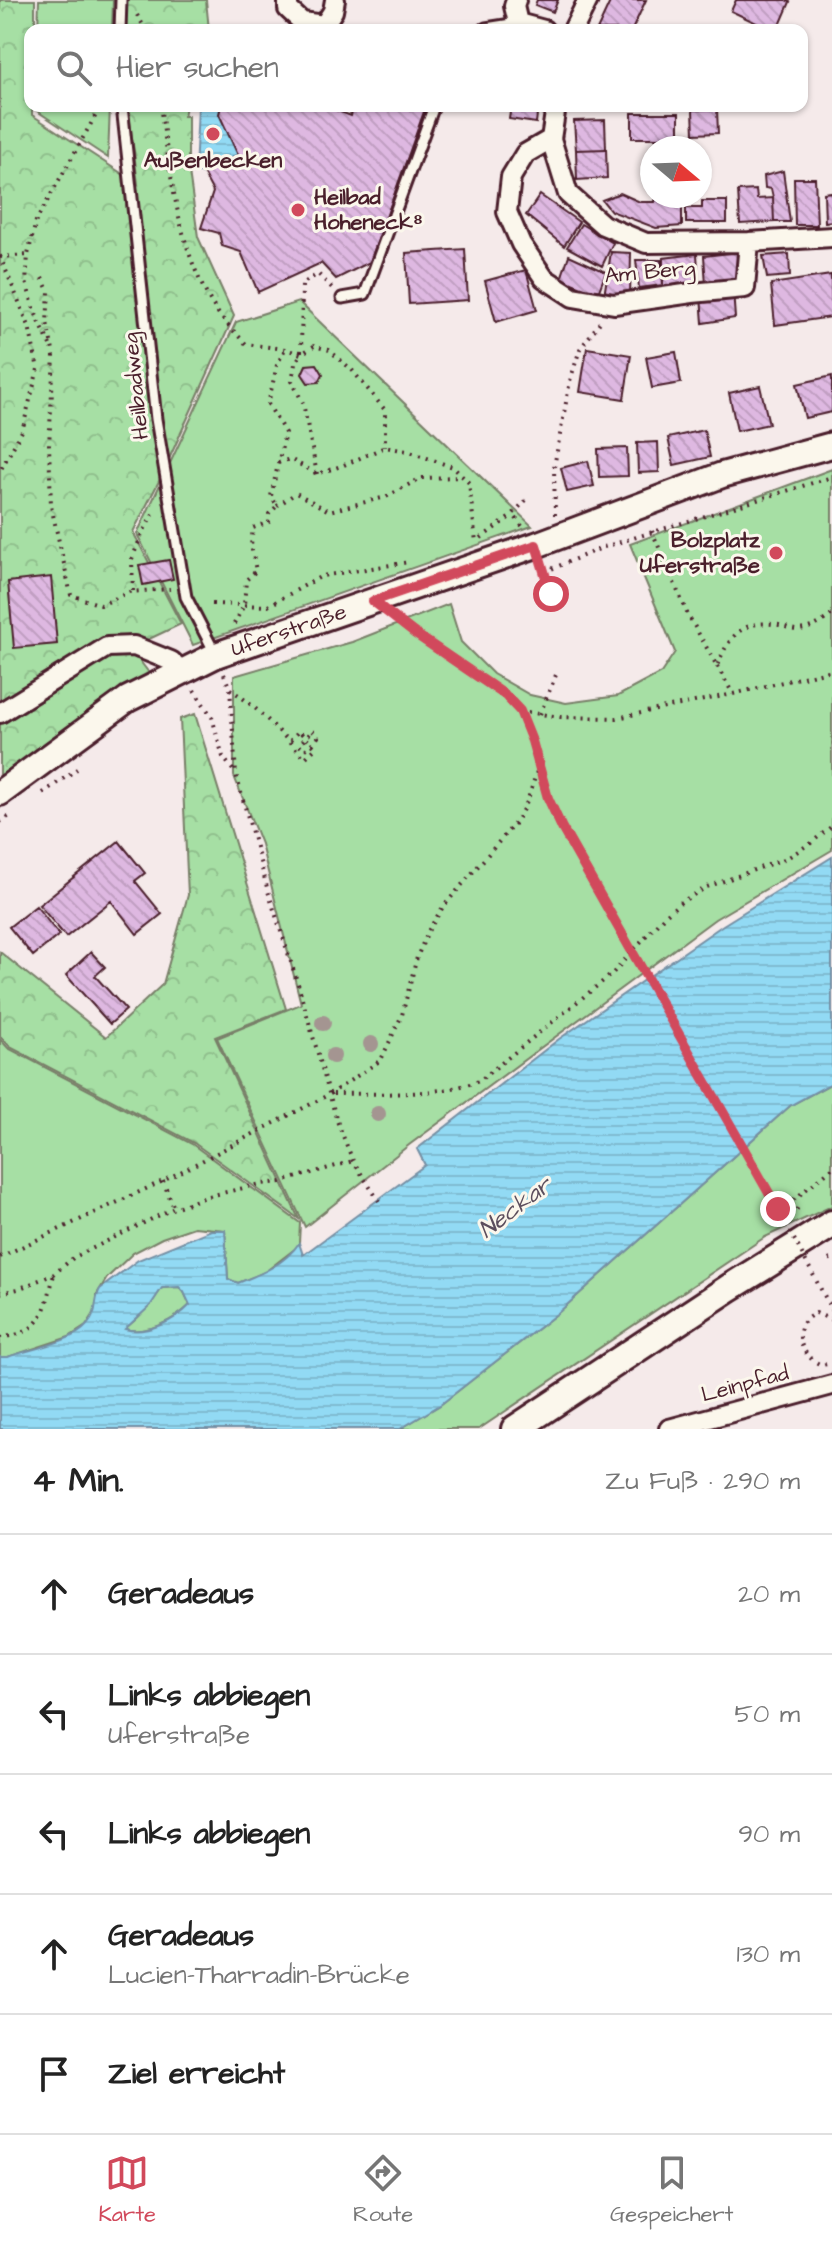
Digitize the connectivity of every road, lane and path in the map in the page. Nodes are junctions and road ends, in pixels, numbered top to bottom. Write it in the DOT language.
graph roads {
  1 [pos="121,0"];
  2 [pos="288,0"];
  3 [pos="335,0"];
  4 [pos="516,0"];
  5 [pos="588,0"];
  6 [pos="518,23"];
  7 [pos="120,24"];
  8 [pos="317,24"];
  9 [pos="325,24"];
  10 [pos="512,24"];
  11 [pos="525,24"];
  12 [pos="576,24"];
  13 [pos="98,112"];
  14 [pos="123,112"];
  15 [pos="161,112"];
  16 [pos="432,112"];
  17 [pos="555,112"];
  18 [pos="551,139"];
  19 [pos="832,237"];
  20 [pos="749,242"];
  21 [pos="28,255"];
  22 [pos="0,256"];
  23 [pos="42,278"];
  24 [pos="342,298"];
  25 [pos="614,304"];
  26 [pos="285,349"];
  27 [pos="301,354"];
  28 [pos="54,356"];
  29 [pos="832,445"];
  30 [pos="385,447"];
  31 [pos="278,463"];
  32 [pos="0,471"];
  33 [pos="317,474"];
  34 [pos="462,477"];
  35 [pos="832,477"];
  36 [pos="168,490"];
  37 [pos="528,498"];
  38 [pos="277,506"];
  39 [pos="641,506"];
  40 [pos="513,514"];
  41 [pos="545,541"];
  42 [pos="476,542"];
  43 [pos="465,546"];
  44 [pos="415,562"];
  45 [pos="544,572"];
  46 [pos="133,591"];
  47 [pos="186,597"];
  48 [pos="373,601"];
  49 [pos="212,604"];
  50 [pos="244,605"];
  51 [pos="555,606"];
  52 [pos="832,614"];
  53 [pos="216,655"];
  54 [pos="717,666"];
  55 [pos="558,670"];
  56 [pos="832,670"];
  57 [pos="182,671"];
  58 [pos="230,689"];
  59 [pos="733,694"];
  60 [pos="520,711"];
  61 [pos="0,713"];
  62 [pos="540,714"];
  63 [pos="306,738"];
  64 [pos="289,742"];
  65 [pos="312,744"];
  66 [pos="538,768"];
  67 [pos="236,774"];
  68 [pos="0,793"];
  69 [pos="832,826"];
  70 [pos="330,1094"];
  71 [pos="353,1161"];
  72 [pos="832,1168"];
  73 [pos="163,1181"];
  74 [pos="379,1201"];
  75 [pos="174,1208"];
  76 [pos="778,1209"];
  77 [pos="832,1224"];
  78 [pos="0,1257"];
  79 [pos="54,1274"];
  80 [pos="0,1293"];
  81 [pos="832,1310"];
  82 [pos="832,1320"];
  83 [pos="0,1337"];
  84 [pos="832,1363"];
  85 [pos="831,1390"];
  86 [pos="515,1429"];
  87 [pos="669,1429"];
  1 -- 7 [label="lane"];
  2 -- 8 [label="street"];
  3 -- 9 [label="street"];
  4 -- 6 [label="street"];
  5 -- 12 [label="street"];
  6 -- 10 [label="lane"];
  6 -- 11 [label="street"];
  13 -- 21 [label="path"];
  14 -- 36 [label="lane, Heilbadweg"];
  15 -- 26 [label="path"];
  16 -- 24 [label="lane"];
  17 -- 18 [label="street"];
  18 -- 20 [label="street"];
  18 -- 25 [label="street, Am Berg"];
  19 -- 20 [label="street"];
  20 -- 25 [label="street, Am Berg"];
  21 -- 22 [label="path"];
  21 -- 28 [label="path"];
  22 -- 32 [label="path"];
  23 -- 28 [label="path"];
  24 -- 27 [label="path"];
  25 -- 41 [label="path"];
  26 -- 27 [label="path"];
  26 -- 31 [label="path"];
  27 -- 30 [label="path"];
  27 -- 33 [label="path"];
  28 -- 46 [label="path"];
  29 -- 39 [label="street, Uferstraße"];
  30 -- 33 [label="path"];
  30 -- 34 [label="path"];
  31 -- 33 [label="path"];
  31 -- 38 [label="path"];
  34 -- 38 [label="path"];
  34 -- 42 [label="path"];
  35 -- 45 [label="path"];
  36 -- 46 [label="path"];
  36 -- 47 [label="lane, Heilbadweg"];
  37 -- 40 [label="path"];
  38 -- 50 [label="path"];
  39 -- 41 [label="street, Uferstraße"];
  39 -- 54 [label="path"];
  40 -- 41 [label="path"];
  40 -- 42 [label="path"];
  41 -- 45 [label="path"];
  41 -- 48 [label="street, Uferstraße"];
  42 -- 43 [label="path"];
  44 -- 50 [label="path"];
  45 -- 51 [label="path"];
  46 -- 47 [label="path"];
  47 -- 53 [label="lane, Heilbadweg"];
  48 -- 53 [label="street, Uferstraße"];
  48 -- 60 [label="path"];
  49 -- 50 [label="path"];
  50 -- 53 [label="path"];
  52 -- 54 [label="path"];
  53 -- 57 [label="street, Uferstraße"];
  53 -- 58 [label="path"];
  54 -- 59 [label="path"];
  55 -- 62 [label="path"];
  56 -- 59 [label="path"];
  57 -- 61 [label="street"];
  57 -- 67 [label="path"];
  57 -- 68 [label="street, Uferstraße"];
  58 -- 64 [label="path"];
  58 -- 67 [label="path"];
  59 -- 62 [label="path"];
  60 -- 62 [label="path"];
  60 -- 66 [label="path"];
  63 -- 64 [label="path"];
  63 -- 65 [label="path"];
  63 -- 65 [label="path"];
  63 -- 65 [label="path"];
  64 -- 65 [label="path"];
  66 -- 70 [label="path"];
  66 -- 76 [label="path, bridge"];
  67 -- 70 [label="path"];
  69 -- 70 [label="path"];
  70 -- 71 [label="path"];
  70 -- 73 [label="path"];
  71 -- 74 [label="path"];
  71 -- 75 [label="path"];
  72 -- 76 [label="path"];
  73 -- 75 [label="path"];
  73 -- 78 [label="path"];
  75 -- 79 [label="path"];
  76 -- 81 [label="path, bridge"];
  77 -- 86 [label="main road"];
  79 -- 80 [label="path"];
  79 -- 83 [label="path"];
  82 -- 84 [label="path"];
  85 -- 87 [label="street, Leinpfad"];
}
